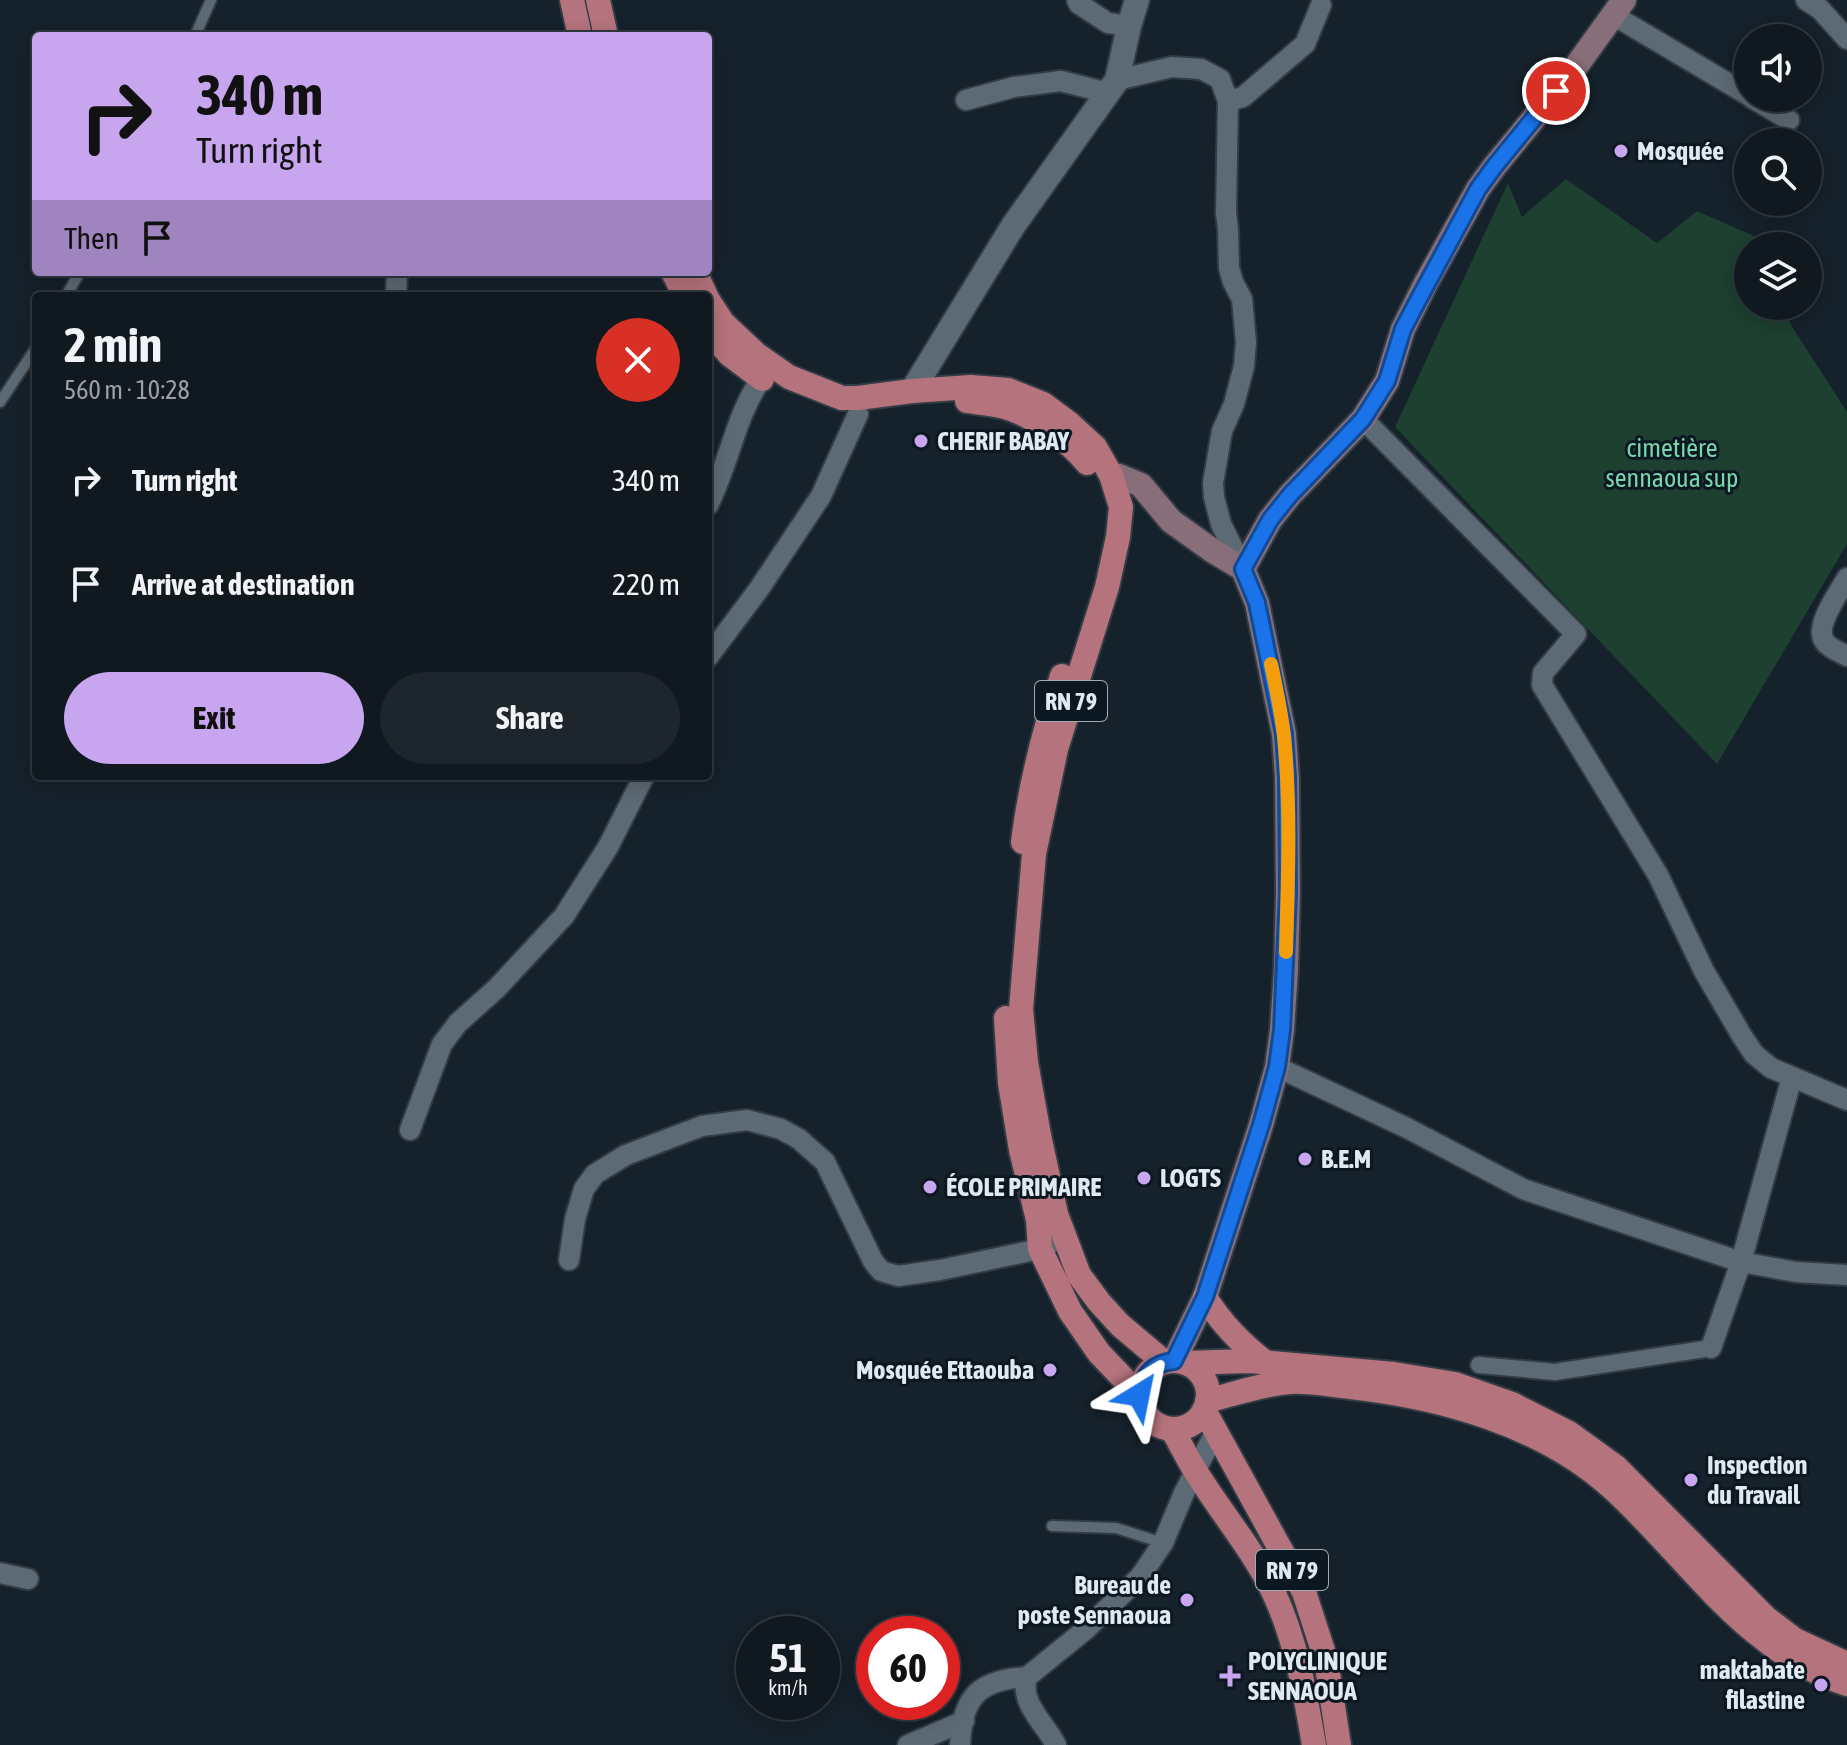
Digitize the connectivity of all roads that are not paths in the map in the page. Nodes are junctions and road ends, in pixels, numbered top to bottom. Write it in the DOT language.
graph roads {
  1 [pos="211,0"];
  2 [pos="572,0"];
  3 [pos="598,0"];
  4 [pos="1077,0"];
  5 [pos="1137,0"];
  6 [pos="1806,0"];
  7 [pos="1321,5"];
  8 [pos="1618,7"];
  9 [pos="1129,26"];
  10 [pos="197,32"];
  11 [pos="579,32"];
  12 [pos="605,32"];
  13 [pos="1847,39"];
  14 [pos="1734,86"];
  15 [pos="1112,87"];
  16 [pos="966,100"];
  17 [pos="1228,101"];
  18 [pos="1775,112"];
  19 [pos="1789,120"];
  20 [pos="712,306"];
  21 [pos="712,335"];
  22 [pos="32,354"];
  23 [pos="761,379"];
  24 [pos="912,391"];
  25 [pos="0,402"];
  26 [pos="858,414"];
  27 [pos="1363,419"];
  28 [pos="1111,475"];
  29 [pos="712,496"];
  30 [pos="1243,569"];
  31 [pos="1847,578"];
  32 [pos="712,652"];
  33 [pos="1847,656"];
  34 [pos="642,780"];
  35 [pos="1277,1067"];
  36 [pos="1792,1077"];
  37 [pos="1847,1100"];
  38 [pos="410,1130"];
  39 [pos="1065,1235"];
  40 [pos="1040,1249"];
  41 [pos="569,1260"];
  42 [pos="1741,1262"];
  43 [pos="1847,1275"];
  44 [pos="1205,1297"];
  45 [pos="1711,1348"];
  46 [pos="1174,1362"];
  47 [pos="1265,1362"];
  48 [pos="1479,1365"];
  49 [pos="1139,1395"];
  50 [pos="1209,1414"];
  51 [pos="1172,1429"];
  52 [pos="1195,1471"];
  53 [pos="1052,1526"];
  54 [pos="1163,1543"];
  55 [pos="0,1573"];
  56 [pos="28,1579"];
  57 [pos="1847,1664"];
  58 [pos="1027,1677"];
  59 [pos="1847,1684"];
  60 [pos="964,1721"];
  61 [pos="908,1745"];
  62 [pos="960,1745"];
  63 [pos="1056,1745"];
  64 [pos="1314,1745"];
  65 [pos="1339,1745"];
  1 -- 10 [label="lane"];
  2 -- 11 [label="main road"];
  3 -- 12 [label="main road"];
  4 -- 9 [label="street"];
  5 -- 9 [label="street"];
  6 -- 13 [label="street"];
  7 -- 17 [label="street"];
  8 -- 14 [label="street"];
  8 -- 27 [label="main road"];
  9 -- 15 [label="street"];
  15 -- 16 [label="street"];
  15 -- 17 [label="street"];
  15 -- 24 [label="street"];
  17 -- 30 [label="street"];
  18 -- 19 [label="street"];
  20 -- 24 [label="main road, RN 79"];
  21 -- 23 [label="main road"];
  22 -- 25 [label="lane"];
  23 -- 26 [label="main road"];
  23 -- 29 [label="street"];
  24 -- 28 [label="main road, RN 79"];
  26 -- 32 [label="street"];
  26 -- 40 [label="main road"];
  27 -- 30 [label="main road"];
  27 -- 36 [label="street"];
  28 -- 30 [label="main road"];
  28 -- 39 [label="main road, RN 79"];
  30 -- 35 [label="main road"];
  31 -- 33 [label="street"];
  34 -- 38 [label="street"];
  35 -- 42 [label="street"];
  35 -- 44 [label="main road"];
  36 -- 37 [label="street"];
  36 -- 42 [label="street"];
  39 -- 40 [label="street"];
  39 -- 46 [label="main road, RN 79"];
  40 -- 41 [label="street"];
  40 -- 49 [label="main road"];
  42 -- 43 [label="street"];
  42 -- 45 [label="street"];
  44 -- 46 [label="main road"];
  44 -- 47 [label="main road"];
  45 -- 48 [label="street"];
  46 -- 47 [label="main road"];
  46 -- 49 [label="main road"];
  46 -- 50 [label="main road"];
  47 -- 57 [label="main road"];
  49 -- 51 [label="main road"];
  50 -- 51 [label="main road"];
  50 -- 52 [label="street"];
  50 -- 59 [label="main road"];
  50 -- 65 [label="main road, RN 79"];
  51 -- 52 [label="main road, RN 79"];
  52 -- 54 [label="street"];
  52 -- 64 [label="main road, RN 79"];
  53 -- 54 [label="lane"];
  54 -- 58 [label="street"];
  55 -- 56 [label="street"];
  58 -- 60 [label="street"];
  58 -- 63 [label="street"];
  60 -- 61 [label="street"];
  60 -- 62 [label="street"];
}
